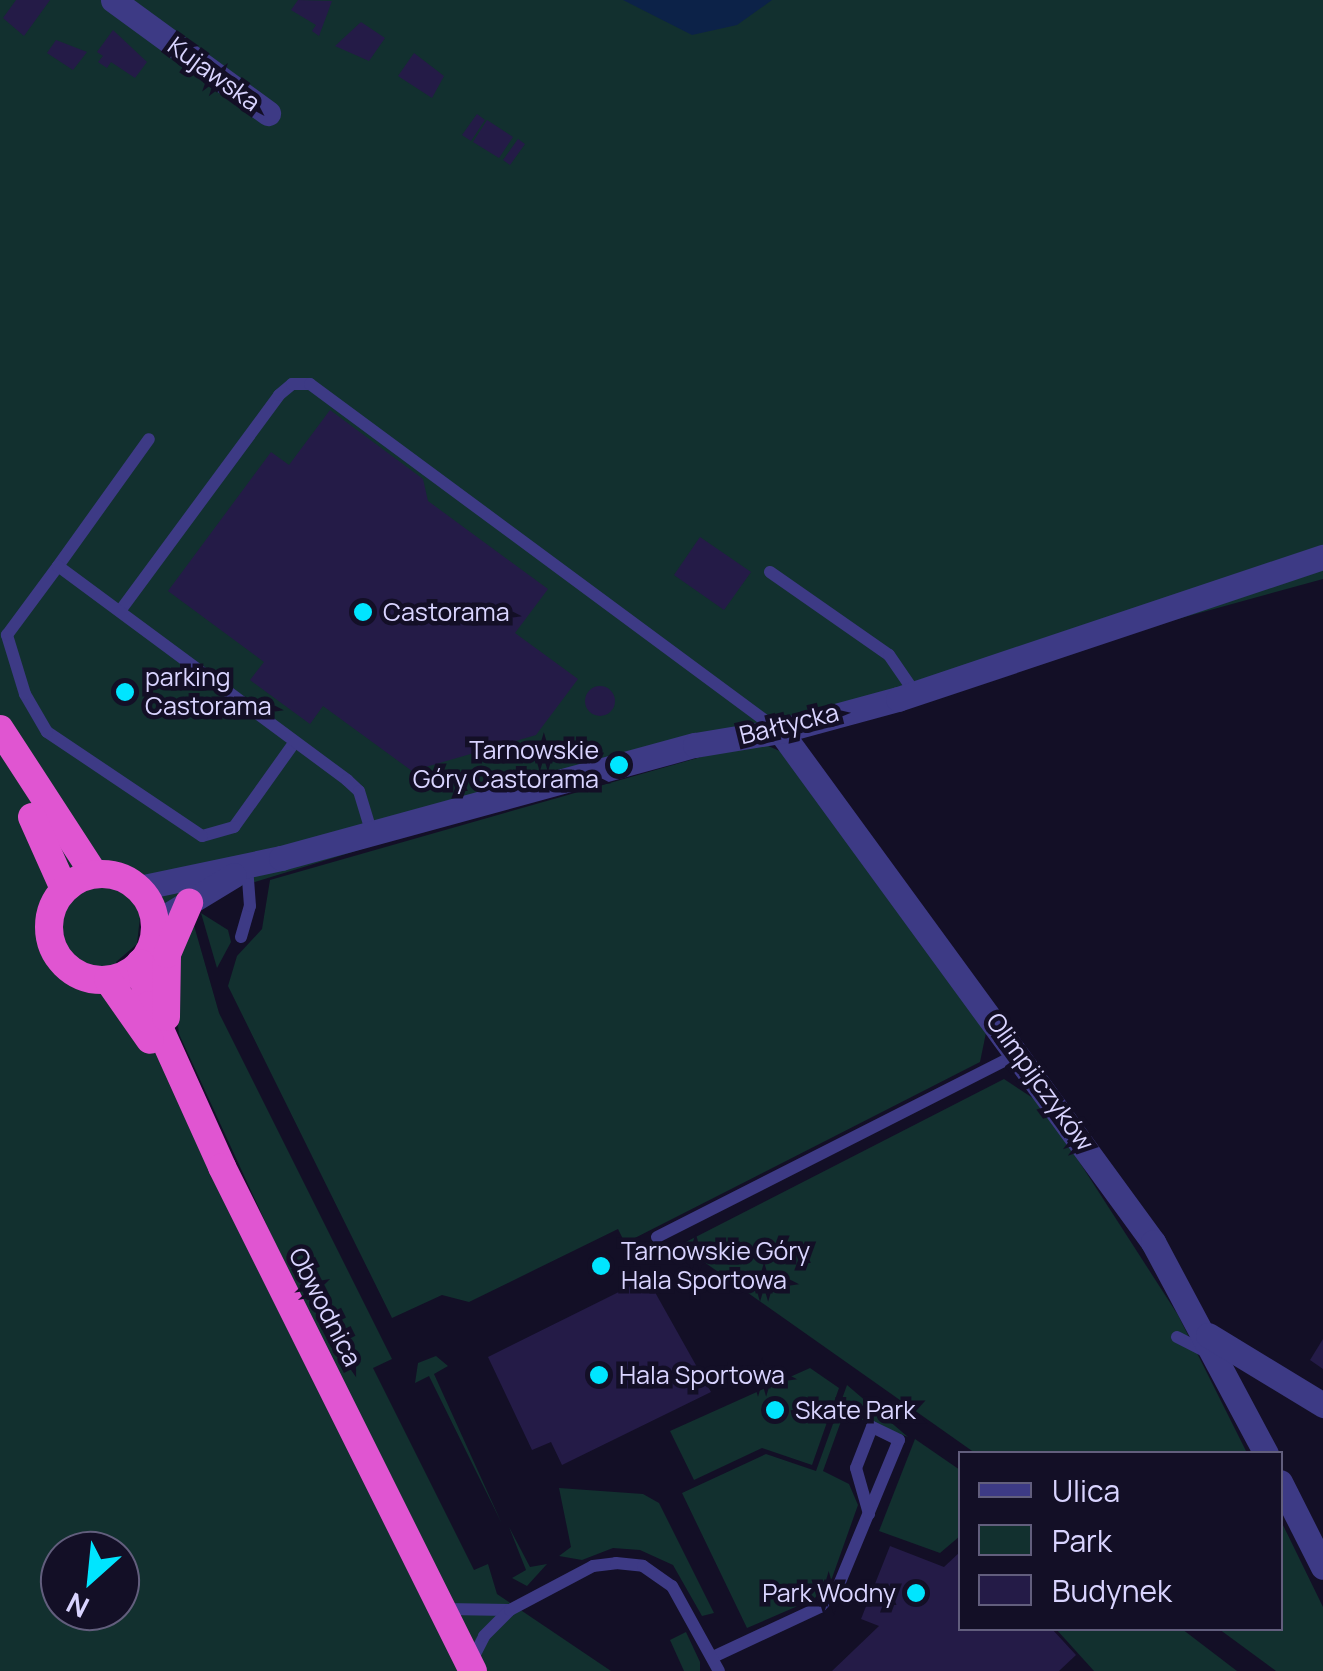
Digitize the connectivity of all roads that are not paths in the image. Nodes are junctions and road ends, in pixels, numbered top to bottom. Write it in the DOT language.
graph roads {
  1 [pos="113,0"];
  2 [pos="268,113"];
  3 [pos="149,438"];
  4 [pos="1323,556"];
  5 [pos="58,566"];
  6 [pos="770,572"];
  7 [pos="120,612"];
  8 [pos="916,693"];
  9 [pos="0,729"];
  10 [pos="780,731"];
  11 [pos="294,743"];
  12 [pos="0,754"];
  13 [pos="372,834"];
  14 [pos="247,866"];
  15 [pos="94,874"];
  16 [pos="139,888"];
  17 [pos="64,889"];
  18 [pos="189,903"];
  19 [pos="155,923"];
  20 [pos="240,937"];
  21 [pos="140,963"];
  22 [pos="108,980"];
  23 [pos="169,1043"];
  24 [pos="1020,1054"];
  25 [pos="657,1238"];
  26 [pos="1206,1334"];
  27 [pos="1177,1337"];
  28 [pos="1219,1358"];
  29 [pos="1323,1405"];
  30 [pos="1265,1451"];
  31 [pos="1283,1488"];
  32 [pos="869,1514"];
  33 [pos="1323,1566"];
  34 [pos="442,1608"];
  35 [pos="510,1610"];
  36 [pos="713,1657"];
  37 [pos="468,1669"];
  38 [pos="719,1671"];
  1 -- 2 [label="street, Kujawska"];
  3 -- 5 [label="lane"];
  4 -- 8 [label="street, Bałtycka"];
  5 -- 7 [label="lane"];
  5 -- 11 [label="lane"];
  6 -- 8 [label="lane"];
  7 -- 10 [label="lane"];
  7 -- 11 [label="lane"];
  8 -- 10 [label="street, Bałtycka"];
  9 -- 15 [label="highway"];
  10 -- 13 [label="street, Bałtycka"];
  10 -- 24 [label="street, Olimpijczyków"];
  11 -- 13 [label="lane"];
  12 -- 17 [label="highway"];
  13 -- 14 [label="street, Bałtycka"];
  14 -- 16 [label="street, Bałtycka"];
  14 -- 18 [label="street, Bałtycka"];
  14 -- 20 [label="lane"];
  15 -- 16 [label="highway"];
  15 -- 17 [label="highway"];
  16 -- 19 [label="highway"];
  17 -- 22 [label="highway"];
  18 -- 19 [label="street, Bałtycka"];
  18 -- 23 [label="highway"];
  19 -- 21 [label="highway"];
  21 -- 22 [label="highway"];
  21 -- 23 [label="highway, Obwodnica"];
  22 -- 37 [label="highway, Obwodnica"];
  23 -- 34 [label="highway, Obwodnica"];
  24 -- 25 [label="lane"];
  24 -- 26 [label="street, Olimpijczyków"];
  26 -- 28 [label="street, Olimpijczyków"];
  26 -- 29 [label="street"];
  27 -- 28 [label="lane"];
  28 -- 30 [label="street, Olimpijczyków"];
  31 -- 33 [label="street"];
  32 -- 32 [label="lane"];
  32 -- 36 [label="lane"];
  34 -- 35 [label="lane"];
  34 -- 37 [label="highway, Obwodnica"];
  35 -- 36 [label="lane"];
  35 -- 37 [label="lane"];
  36 -- 38 [label="lane"];
}
